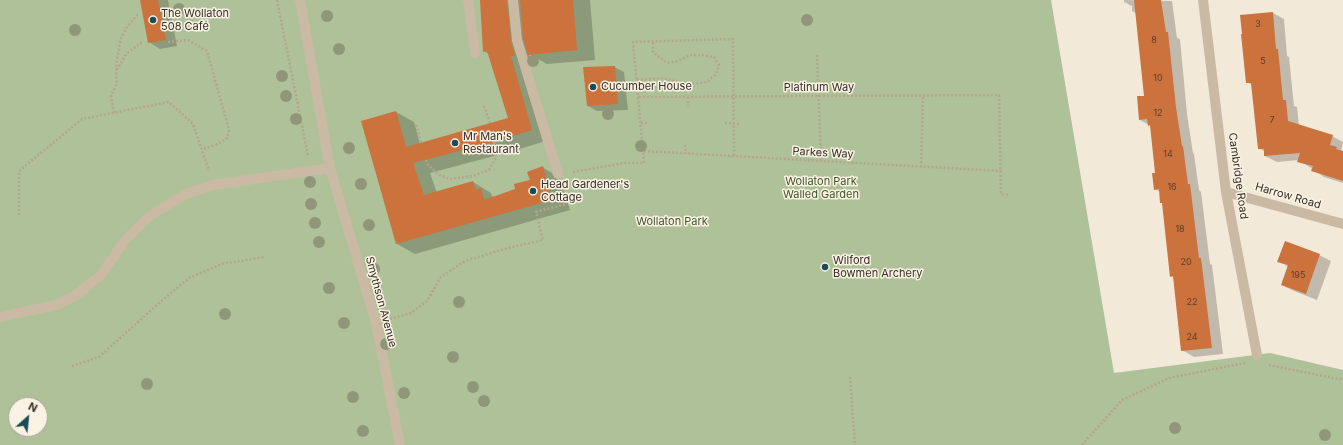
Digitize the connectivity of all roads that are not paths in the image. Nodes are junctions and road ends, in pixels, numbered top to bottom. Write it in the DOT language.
graph roads {
  1 [pos="300,0"];
  2 [pos="468,0"];
  3 [pos="513,0"];
  4 [pos="1203,0"];
  5 [pos="475,53"];
  6 [pos="330,168"];
  7 [pos="558,174"];
  8 [pos="1226,192"];
  9 [pos="1343,224"];
  10 [pos="0,317"];
  11 [pos="1254,358"];
  12 [pos="400,445"];
  1 -- 6 [label="street, Smythson Avenue"];
  2 -- 5 [label="street"];
  3 -- 7 [label="street"];
  4 -- 8 [label="street, Cambridge Road"];
  6 -- 10 [label="street"];
  6 -- 12 [label="street, Smythson Avenue"];
  8 -- 9 [label="street, Harrow Road"];
  8 -- 11 [label="street, Cambridge Road"];
}
